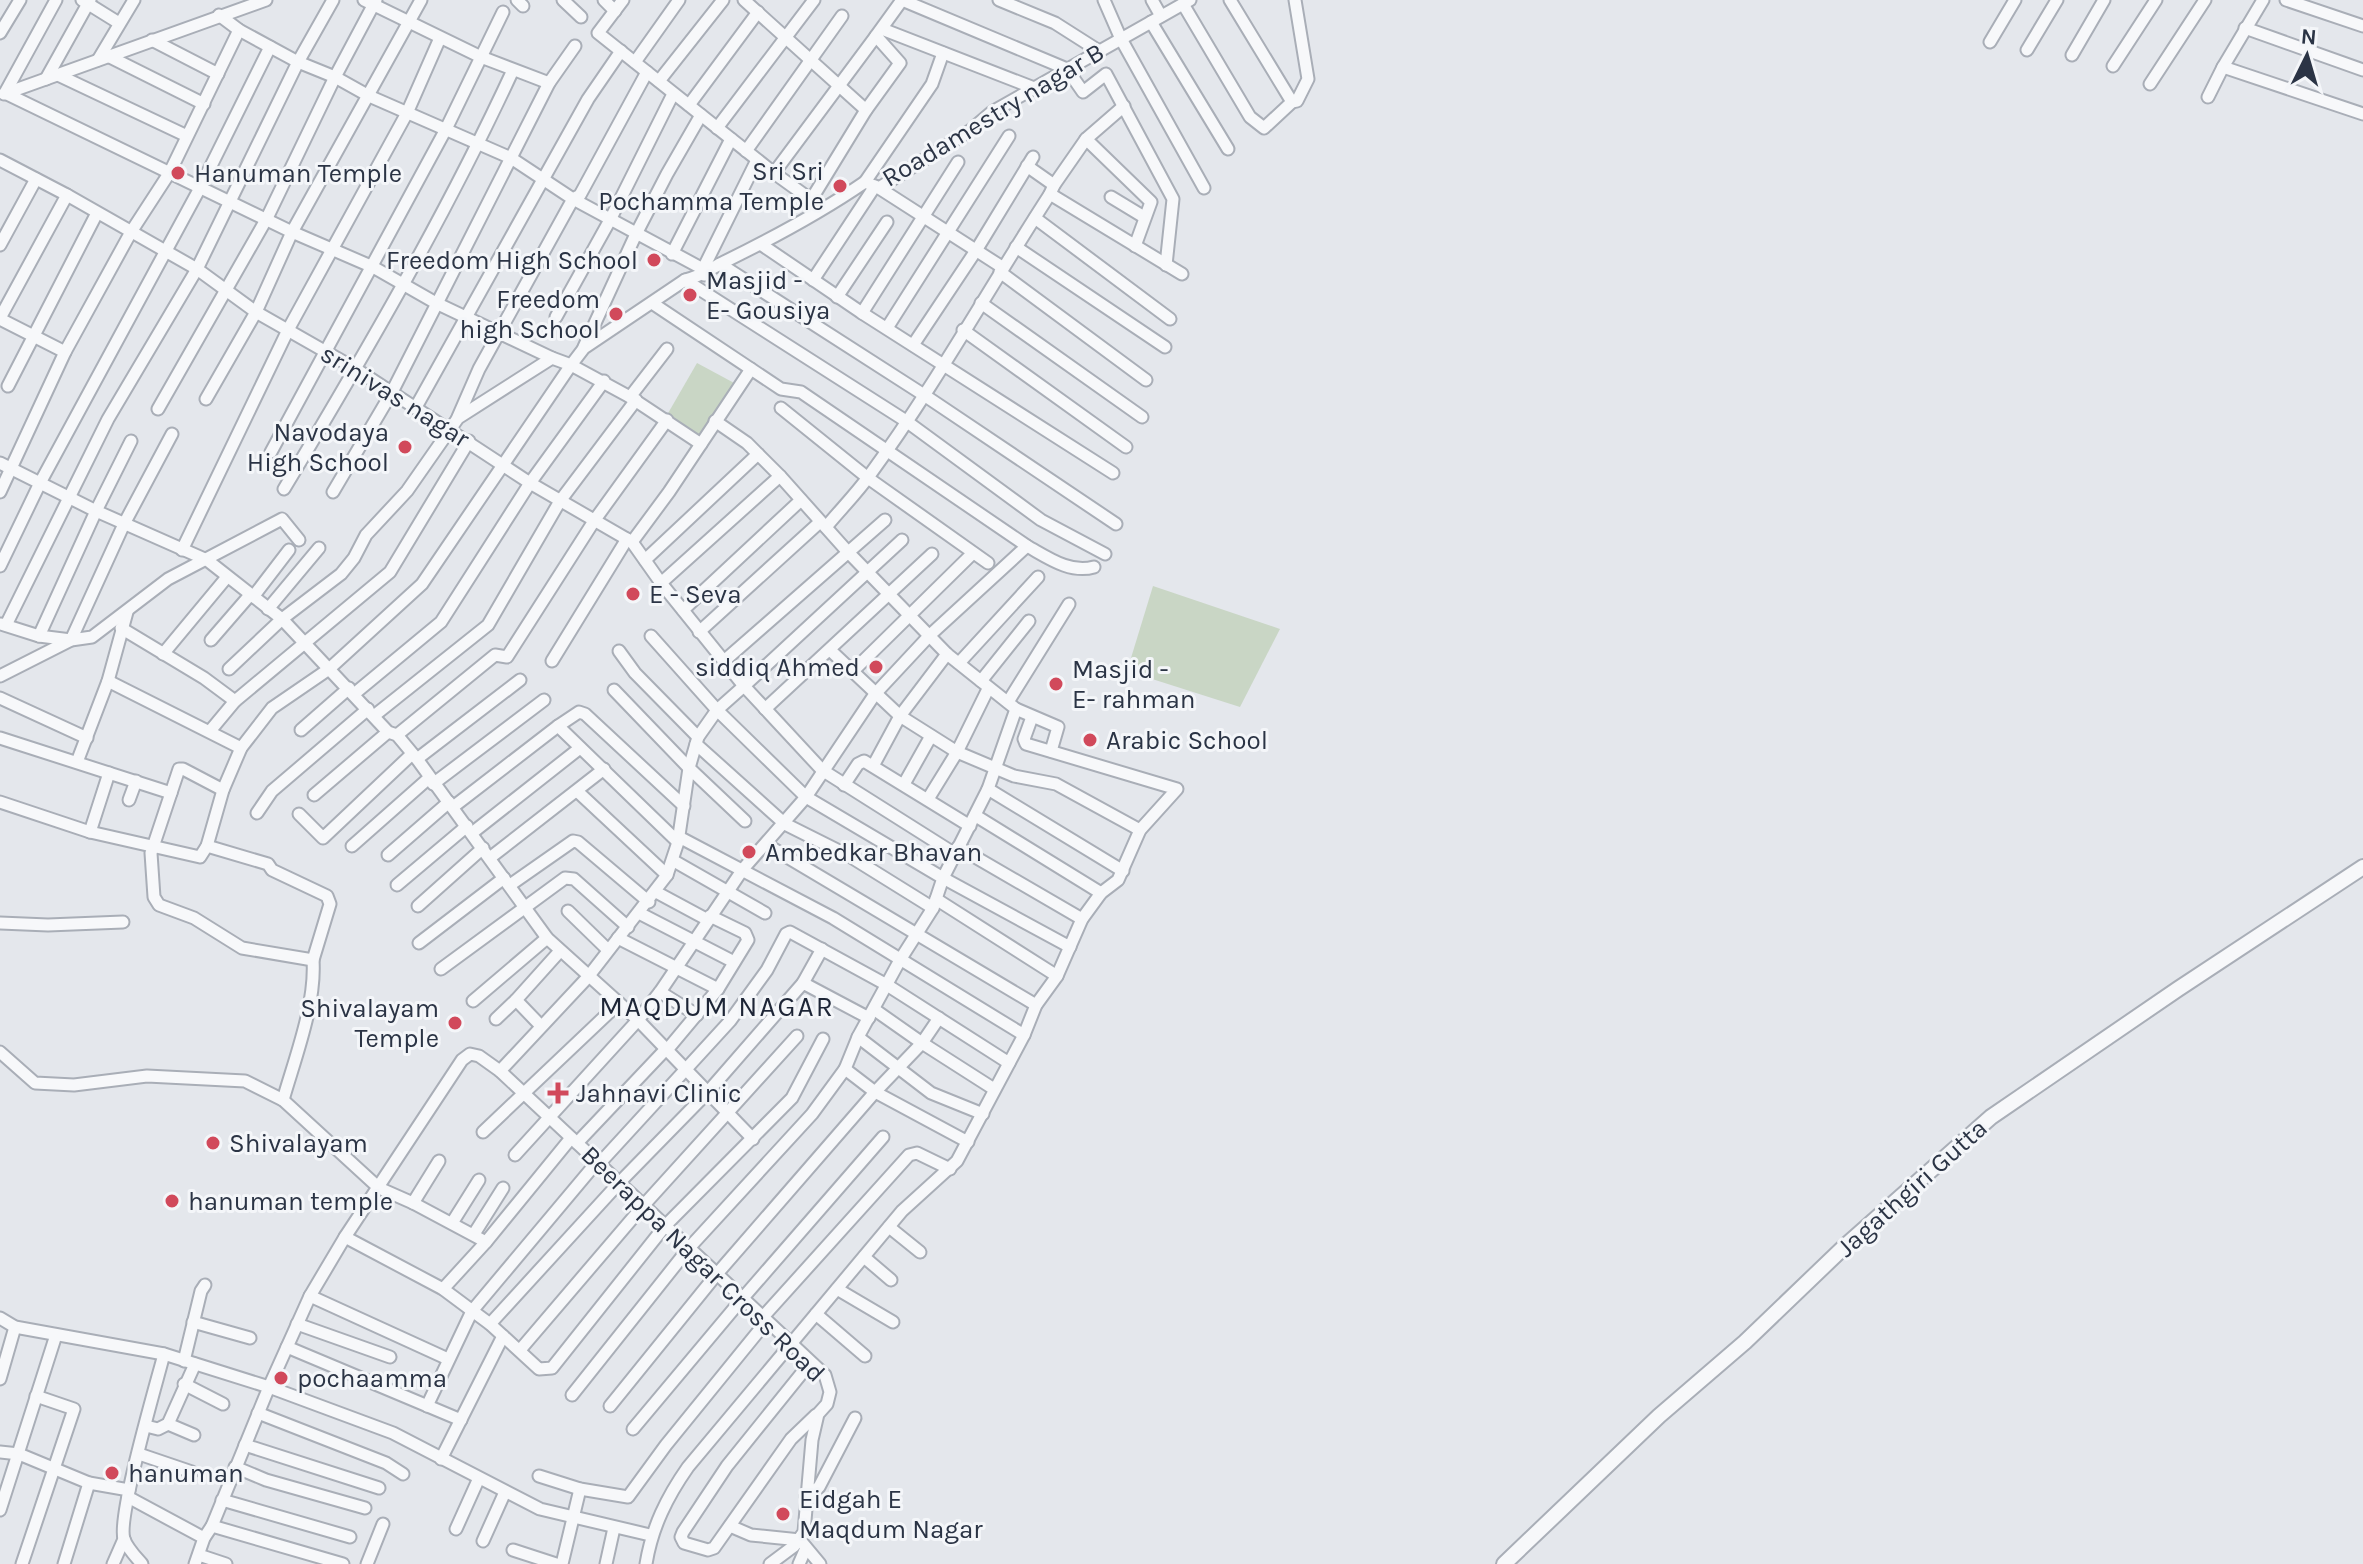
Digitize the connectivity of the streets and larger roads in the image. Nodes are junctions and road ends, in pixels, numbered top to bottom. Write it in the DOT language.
graph roads {
  1 [pos="20,0"];
  2 [pos="56,0"];
  3 [pos="134,0"];
  4 [pos="266,0"];
  5 [pos="333,0"];
  6 [pos="421,0"];
  7 [pos="563,0"];
  8 [pos="604,0"];
  9 [pos="623,0"];
  10 [pos="679,0"];
  11 [pos="723,0"];
  12 [pos="744,0"];
  13 [pos="814,0"];
  14 [pos="999,0"];
  15 [pos="1104,0"];
  16 [pos="1152,0"];
  17 [pos="1230,0"];
  18 [pos="1295,0"];
  19 [pos="2015,0"];
  20 [pos="2057,0"];
  21 [pos="2104,0"];
  22 [pos="2156,0"];
  23 [pos="2205,0"];
  24 [pos="2263,0"];
  25 [pos="2286,0"];
  26 [pos="87,1"];
  27 [pos="372,1"];
  28 [pos="1186,2"];
  29 [pos="615,11"];
  30 [pos="503,12"];
  31 [pos="758,12"];
  32 [pos="219,15"];
  33 [pos="842,16"];
  34 [pos="581,17"];
  35 [pos="1156,19"];
  36 [pos="411,22"];
  37 [pos="119,23"];
  38 [pos="2363,26"];
  39 [pos="2245,28"];
  40 [pos="239,30"];
  41 [pos="0,33"];
  42 [pos="879,33"];
  43 [pos="785,37"];
  44 [pos="440,38"];
  45 [pos="1121,39"];
  46 [pos="152,40"];
  47 [pos="1990,42"];
  48 [pos="575,46"];
  49 [pos="270,47"];
  50 [pos="2027,50"];
  51 [pos="621,51"];
  52 [pos="1099,51"];
  53 [pos="943,53"];
  54 [pos="2072,55"];
  55 [pos="481,57"];
  56 [pos="103,58"];
  57 [pos="810,60"];
  58 [pos="298,62"];
  59 [pos="635,62"];
  60 [pos="2113,66"];
  61 [pos="2223,67"];
  62 [pos="1067,69"];
  63 [pos="513,70"];
  64 [pos="2363,70"];
  65 [pos="647,72"];
  66 [pos="218,74"];
  67 [pos="58,75"];
  68 [pos="335,77"];
  69 [pos="46,79"];
  70 [pos="659,81"];
  71 [pos="549,83"];
  72 [pos="2150,84"];
  73 [pos="838,85"];
  74 [pos="1034,88"];
  75 [pos="3,94"];
  76 [pos="673,94"];
  77 [pos="369,96"];
  78 [pos="2208,97"];
  79 [pos="1292,102"];
  80 [pos="204,104"];
  81 [pos="689,105"];
  82 [pos="1124,106"];
  83 [pos="866,110"];
  84 [pos="407,113"];
  85 [pos="2363,114"];
  86 [pos="701,115"];
  87 [pos="717,128"];
  88 [pos="446,129"];
  89 [pos="187,136"];
  90 [pos="1009,136"];
  91 [pos="731,139"];
  92 [pos="1086,139"];
  93 [pos="479,143"];
  94 [pos="1228,149"];
  95 [pos="746,151"];
  96 [pos="511,158"];
  97 [pos="757,160"];
  98 [pos="0,161"];
  99 [pos="958,162"];
  100 [pos="170,172"];
  101 [pos="774,173"];
  102 [pos="36,179"];
  103 [pos="542,181"];
  104 [pos="201,186"];
  105 [pos="873,186"];
  106 [pos="1204,188"];
  107 [pos="1052,190"];
  108 [pos="67,195"];
  109 [pos="1111,197"];
  110 [pos="573,199"];
  111 [pos="811,200"];
  112 [pos="229,201"];
  113 [pos="824,210"];
  114 [pos="97,213"];
  115 [pos="926,217"];
  116 [pos="1144,217"];
  117 [pos="267,218"];
  118 [pos="1035,218"];
  119 [pos="610,220"];
  120 [pos="887,222"];
  121 [pos="131,232"];
  122 [pos="292,232"];
  123 [pos="948,233"];
  124 [pos="636,234"];
  125 [pos="0,245"];
  126 [pos="762,245"];
  127 [pos="1135,246"];
  128 [pos="1016,247"];
  129 [pos="977,249"];
  130 [pos="332,250"];
  131 [pos="165,251"];
  132 [pos="672,254"];
  133 [pos="720,264"];
  134 [pos="1166,265"];
  135 [pos="373,267"];
  136 [pos="197,269"];
  137 [pos="1001,269"];
  138 [pos="703,272"];
  139 [pos="1182,274"];
  140 [pos="685,280"];
  141 [pos="813,280"];
  142 [pos="403,286"];
  143 [pos="225,290"];
  144 [pos="837,297"];
  145 [pos="436,303"];
  146 [pos="652,303"];
  147 [pos="981,303"];
  148 [pos="256,312"];
  149 [pos="862,313"];
  150 [pos="465,316"];
  151 [pos="556,317"];
  152 [pos="0,319"];
  153 [pos="1170,319"];
  154 [pos="289,328"];
  155 [pos="887,328"];
  156 [pos="963,330"];
  157 [pos="499,334"];
  158 [pos="34,335"];
  159 [pos="913,345"];
  160 [pos="1165,347"];
  161 [pos="584,348"];
  162 [pos="667,349"];
  163 [pos="65,352"];
  164 [pos="324,352"];
  165 [pos="552,358"];
  166 [pos="944,364"];
  167 [pos="571,365"];
  168 [pos="356,369"];
  169 [pos="751,369"];
  170 [pos="1146,380"];
  171 [pos="604,381"];
  172 [pos="8,386"];
  173 [pos="392,392"];
  174 [pos="924,395"];
  175 [pos="633,398"];
  176 [pos="206,399"];
  177 [pos="416,407"];
  178 [pos="781,408"];
  179 [pos="158,409"];
  180 [pos="1142,417"];
  181 [pos="458,418"];
  182 [pos="667,420"];
  183 [pos="715,421"];
  184 [pos="906,421"];
  185 [pos="448,428"];
  186 [pos="172,434"];
  187 [pos="131,441"];
  188 [pos="469,441"];
  189 [pos="701,444"];
  190 [pos="1126,447"];
  191 [pos="887,450"];
  192 [pos="271,452"];
  193 [pos="758,454"];
  194 [pos="0,463"];
  195 [pos="503,463"];
  196 [pos="12,468"];
  197 [pos="1113,473"];
  198 [pos="780,476"];
  199 [pos="868,478"];
  200 [pos="40,483"];
  201 [pos="530,483"];
  202 [pos="284,489"];
  203 [pos="0,492"];
  204 [pos="333,492"];
  205 [pos="69,497"];
  206 [pos="801,500"];
  207 [pos="560,501"];
  208 [pos="96,511"];
  209 [pos="885,520"];
  210 [pos="594,521"];
  211 [pos="124,524"];
  212 [pos="1116,524"];
  213 [pos="823,525"];
  214 [pos="299,540"];
  215 [pos="629,540"];
  216 [pos="902,540"];
  217 [pos="1027,546"];
  218 [pos="319,548"];
  219 [pos="182,550"];
  220 [pos="289,550"];
  221 [pos="847,551"];
  222 [pos="973,553"];
  223 [pos="932,554"];
  224 [pos="1105,554"];
  225 [pos="207,560"];
  226 [pos="645,560"];
  227 [pos="988,563"];
  228 [pos="0,566"];
  229 [pos="1094,567"];
  230 [pos="868,573"];
  231 [pos="227,577"];
  232 [pos="1038,577"];
  233 [pos="661,583"];
  234 [pos="890,595"];
  235 [pos="252,596"];
  236 [pos="1069,604"];
  237 [pos="268,609"];
  238 [pos="683,610"];
  239 [pos="127,612"];
  240 [pos="910,615"];
  241 [pos="282,619"];
  242 [pos="1029,621"];
  243 [pos="3,624"];
  244 [pos="121,628"];
  245 [pos="699,632"];
  246 [pos="930,635"];
  247 [pos="39,636"];
  248 [pos="651,636"];
  249 [pos="71,640"];
  250 [pos="211,640"];
  251 [pos="306,643"];
  252 [pos="830,650"];
  253 [pos="619,651"];
  254 [pos="163,654"];
  255 [pos="947,654"];
  256 [pos="552,661"];
  257 [pos="724,661"];
  258 [pos="959,663"];
  259 [pos="229,669"];
  260 [pos="329,669"];
  261 [pos="853,671"];
  262 [pos="0,676"];
  263 [pos="520,680"];
  264 [pos="108,681"];
  265 [pos="985,685"];
  266 [pos="744,686"];
  267 [pos="614,690"];
  268 [pos="351,691"];
  269 [pos="875,694"];
  270 [pos="0,698"];
  271 [pos="544,700"];
  272 [pos="235,701"];
  273 [pos="1012,705"];
  274 [pos="765,709"];
  275 [pos="717,710"];
  276 [pos="372,712"];
  277 [pos="900,716"];
  278 [pos="1032,717"];
  279 [pos="558,726"];
  280 [pos="301,730"];
  281 [pos="210,731"];
  282 [pos="393,734"];
  283 [pos="931,736"];
  284 [pos="0,738"];
  285 [pos="87,738"];
  286 [pos="697,740"];
  287 [pos="241,748"];
  288 [pos="580,748"];
  289 [pos="1051,751"];
  290 [pos="957,752"];
  291 [pos="414,756"];
  292 [pos="77,762"];
  293 [pos="873,766"];
  294 [pos="689,768"];
  295 [pos="604,769"];
  296 [pos="993,769"];
  297 [pos="822,770"];
  298 [pos="109,773"];
  299 [pos="136,781"];
  300 [pos="431,781"];
  301 [pos="904,784"];
  302 [pos="844,785"];
  303 [pos="988,789"];
  304 [pos="223,790"];
  305 [pos="577,791"];
  306 [pos="171,793"];
  307 [pos="314,795"];
  308 [pos="806,797"];
  309 [pos="928,799"];
  310 [pos="129,800"];
  311 [pos="0,802"];
  312 [pos="451,805"];
  313 [pos="684,806"];
  314 [pos="257,813"];
  315 [pos="299,814"];
  316 [pos="745,821"];
  317 [pos="973,821"];
  318 [pos="785,824"];
  319 [pos="469,829"];
  320 [pos="1140,830"];
  321 [pos="90,832"];
  322 [pos="678,839"];
  323 [pos="767,845"];
  324 [pos="153,846"];
  325 [pos="207,846"];
  326 [pos="352,846"];
  327 [pos="957,850"];
  328 [pos="487,853"];
  329 [pos="388,855"];
  330 [pos="674,861"];
  331 [pos="2363,867"];
  332 [pos="743,869"];
  333 [pos="1123,871"];
  334 [pos="667,875"];
  335 [pos="943,878"];
  336 [pos="507,882"];
  337 [pos="397,885"];
  338 [pos="729,893"];
  339 [pos="1101,893"];
  340 [pos="652,897"];
  341 [pos="934,904"];
  342 [pos="418,906"];
  343 [pos="526,907"];
  344 [pos="568,911"];
  345 [pos="639,913"];
  346 [pos="765,913"];
  347 [pos="709,918"];
  348 [pos="1082,919"];
  349 [pos="123,922"];
  350 [pos="0,923"];
  351 [pos="628,927"];
  352 [pos="918,935"];
  353 [pos="547,938"];
  354 [pos="618,938"];
  355 [pos="693,940"];
  356 [pos="419,943"];
  357 [pos="1070,947"];
  358 [pos="822,949"];
  359 [pos="608,950"];
  360 [pos="560,951"];
  361 [pos="313,960"];
  362 [pos="900,960"];
  363 [pos="734,962"];
  364 [pos="676,966"];
  365 [pos="441,969"];
  366 [pos="1057,976"];
  367 [pos="588,977"];
  368 [pos="803,983"];
  369 [pos="887,985"];
  370 [pos="718,989"];
  371 [pos="660,992"];
  372 [pos="516,1000"];
  373 [pos="473,1001"];
  374 [pos="619,1003"];
  375 [pos="1036,1005"];
  376 [pos="872,1014"];
  377 [pos="697,1015"];
  378 [pos="939,1018"];
  379 [pos="496,1019"];
  380 [pos="638,1020"];
  381 [pos="541,1026"];
  382 [pos="1024,1035"];
  383 [pos="797,1036"];
  384 [pos="858,1037"];
  385 [pos="823,1039"];
  386 [pos="922,1043"];
  387 [pos="666,1049"];
  388 [pos="0,1052"];
  389 [pos="1009,1063"];
  390 [pos="685,1068"];
  391 [pos="845,1069"];
  392 [pos="899,1069"];
  393 [pos="500,1071"];
  394 [pos="994,1089"];
  395 [pos="875,1092"];
  396 [pos="707,1093"];
  397 [pos="525,1094"];
  398 [pos="283,1100"];
  399 [pos="727,1114"];
  400 [pos="983,1114"];
  401 [pos="550,1118"];
  402 [pos="483,1132"];
  403 [pos="883,1137"];
  404 [pos="753,1139"];
  405 [pos="574,1140"];
  406 [pos="968,1142"];
  407 [pos="515,1155"];
  408 [pos="439,1161"];
  409 [pos="598,1163"];
  410 [pos="950,1169"];
  411 [pos="479,1180"];
  412 [pos="619,1183"];
  413 [pos="379,1188"];
  414 [pos="503,1188"];
  415 [pos="413,1203"];
  416 [pos="643,1206"];
  417 [pos="452,1223"];
  418 [pos="665,1226"];
  419 [pos="889,1227"];
  420 [pos="474,1234"];
  421 [pos="345,1237"];
  422 [pos="486,1242"];
  423 [pos="689,1248"];
  424 [pos="920,1252"];
  425 [pos="864,1257"];
  426 [pos="716,1275"];
  427 [pos="891,1280"];
  428 [pos="205,1285"];
  429 [pos="443,1289"];
  430 [pos="837,1289"];
  431 [pos="310,1296"];
  432 [pos="742,1299"];
  433 [pos="472,1311"];
  434 [pos="816,1314"];
  435 [pos="0,1318"];
  436 [pos="764,1320"];
  437 [pos="193,1322"];
  438 [pos="893,1322"];
  439 [pos="297,1324"];
  440 [pos="490,1324"];
  441 [pos="15,1327"];
  442 [pos="56,1335"];
  443 [pos="503,1336"];
  444 [pos="250,1338"];
  445 [pos="790,1344"];
  446 [pos="287,1347"];
  447 [pos="520,1350"];
  448 [pos="164,1354"];
  449 [pos="865,1356"];
  450 [pos="390,1357"];
  451 [pos="448,1359"];
  452 [pos="189,1362"];
  453 [pos="810,1363"];
  454 [pos="0,1379"];
  455 [pos="184,1384"];
  456 [pos="269,1387"];
  457 [pos="572,1395"];
  458 [pos="36,1396"];
  459 [pos="223,1404"];
  460 [pos="427,1406"];
  461 [pos="610,1406"];
  462 [pos="258,1413"];
  463 [pos="818,1414"];
  464 [pos="855,1418"];
  465 [pos="461,1420"];
  466 [pos="168,1424"];
  467 [pos="146,1426"];
  468 [pos="633,1429"];
  469 [pos="194,1435"];
  470 [pos="245,1445"];
  471 [pos="0,1452"];
  472 [pos="19,1454"];
  473 [pos="139,1454"];
  474 [pos="441,1459"];
  475 [pos="235,1467"];
  476 [pos="55,1469"];
  477 [pos="192,1472"];
  478 [pos="403,1474"];
  479 [pos="539,1476"];
  480 [pos="479,1478"];
  481 [pos="89,1483"];
  482 [pos="379,1488"];
  483 [pos="580,1489"];
  484 [pos="505,1492"];
  485 [pos="128,1494"];
  486 [pos="806,1496"];
  487 [pos="222,1500"];
  488 [pos="365,1508"];
  489 [pos="0,1510"];
  490 [pos="572,1519"];
  491 [pos="383,1524"];
  492 [pos="212,1526"];
  493 [pos="730,1526"];
  494 [pos="614,1528"];
  495 [pos="456,1529"];
  496 [pos="650,1535"];
  497 [pos="350,1537"];
  498 [pos="204,1538"];
  499 [pos="124,1539"];
  500 [pos="483,1541"];
  501 [pos="803,1544"];
  502 [pos="513,1550"];
  503 [pos="197,1560"];
  504 [pos="22,1564"];
  505 [pos="64,1564"];
  506 [pos="113,1564"];
  507 [pos="142,1564"];
  508 [pos="226,1564"];
  509 [pos="343,1564"];
  510 [pos="367,1564"];
  511 [pos="556,1564"];
  512 [pos="562,1564"];
  513 [pos="606,1564"];
  514 [pos="646,1564"];
  515 [pos="770,1564"];
  516 [pos="799,1564"];
  517 [pos="820,1564"];
  518 [pos="1504,1564"];
  1 -- 41 [label="street"];
  2 -- 75 [label="street"];
  3 -- 37 [label="street"];
  4 -- 32 [label="street"];
  5 -- 58 [label="street"];
  6 -- 36 [label="street"];
  7 -- 34 [label="street"];
  8 -- 29 [label="street"];
  9 -- 29 [label="street"];
  10 -- 59 [label="street"];
  11 -- 70 [label="street"];
  12 -- 31 [label="street"];
  13 -- 43 [label="street"];
  14 -- 52 [label="street"];
  15 -- 45 [label="street"];
  16 -- 35 [label="street"];
  17 -- 79 [label="street"];
  18 -- 79 [label="street"];
  19 -- 47 [label="street"];
  20 -- 50 [label="street"];
  21 -- 54 [label="street"];
  22 -- 60 [label="street"];
  23 -- 72 [label="street"];
  24 -- 39 [label="street"];
  25 -- 38 [label="street"];
  26 -- 37 [label="street"];
  26 -- 69 [label="street"];
  27 -- 36 [label="street"];
  27 -- 68 [label="street"];
  28 -- 35 [label="street, Roadamestry nagar B"];
  28 -- 79 [label="street"];
  29 -- 51 [label="street"];
  30 -- 55 [label="street"];
  31 -- 43 [label="street"];
  31 -- 81 [label="street"];
  32 -- 40 [label="street"];
  32 -- 46 [label="street"];
  33 -- 57 [label="street"];
  35 -- 45 [label="street, Roadamestry nagar B"];
  35 -- 94 [label="street"];
  36 -- 44 [label="street"];
  36 -- 77 [label="street"];
  37 -- 56 [label="street"];
  39 -- 61 [label="street"];
  39 -- 64 [label="street"];
  40 -- 49 [label="street"];
  40 -- 66 [label="street"];
  42 -- 53 [label="street"];
  42 -- 62 [label="street"];
  42 -- 73 [label="street"];
  42 -- 83 [label="street"];
  43 -- 57 [label="street"];
  43 -- 87 [label="street"];
  44 -- 55 [label="street"];
  44 -- 84 [label="street"];
  45 -- 52 [label="street, Roadamestry nagar B"];
  45 -- 106 [label="street"];
  46 -- 56 [label="street"];
  46 -- 66 [label="street"];
  48 -- 71 [label="street"];
  49 -- 58 [label="street"];
  49 -- 104 [label="street"];
  51 -- 59 [label="street"];
  51 -- 103 [label="street"];
  52 -- 62 [label="street, Roadamestry nagar B"];
  53 -- 74 [label="street"];
  53 -- 105 [label="street"];
  55 -- 63 [label="street"];
  55 -- 88 [label="street"];
  56 -- 67 [label="street"];
  56 -- 80 [label="street"];
  57 -- 73 [label="street"];
  57 -- 95 [label="street"];
  58 -- 68 [label="street"];
  58 -- 112 [label="street"];
  59 -- 65 [label="street"];
  61 -- 78 [label="street"];
  61 -- 85 [label="street"];
  62 -- 74 [label="street, Roadamestry nagar B"];
  62 -- 82 [label="street"];
  63 -- 71 [label="street"];
  63 -- 93 [label="street"];
  65 -- 70 [label="street"];
  65 -- 110 [label="street"];
  66 -- 80 [label="street"];
  67 -- 69 [label="street"];
  67 -- 89 [label="street"];
  68 -- 77 [label="street"];
  68 -- 117 [label="street"];
  69 -- 75 [label="street"];
  70 -- 76 [label="street"];
  71 -- 96 [label="street"];
  73 -- 83 [label="street"];
  73 -- 101 [label="street"];
  74 -- 105 [label="street, Roadamestry nagar B"];
  75 -- 100 [label="street"];
  76 -- 81 [label="street"];
  76 -- 119 [label="street"];
  77 -- 84 [label="street"];
  77 -- 122 [label="street"];
  80 -- 89 [label="street"];
  81 -- 86 [label="street"];
  82 -- 92 [label="street"];
  82 -- 134 [label="street"];
  83 -- 111 [label="street"];
  84 -- 88 [label="street"];
  84 -- 130 [label="street"];
  86 -- 87 [label="street"];
  86 -- 124 [label="street"];
  87 -- 91 [label="street"];
  88 -- 93 [label="street"];
  88 -- 135 [label="street"];
  89 -- 100 [label="street"];
  90 -- 123 [label="street"];
  91 -- 95 [label="street"];
  91 -- 132 [label="street"];
  92 -- 107 [label="street"];
  92 -- 116 [label="street"];
  93 -- 96 [label="street"];
  93 -- 142 [label="street"];
  95 -- 97 [label="street"];
  96 -- 103 [label="street"];
  96 -- 145 [label="street"];
  97 -- 101 [label="street"];
  97 -- 138 [label="street"];
  98 -- 102 [label="street, srinivas nagar"];
  99 -- 115 [label="street"];
  100 -- 104 [label="street"];
  100 -- 121 [label="street"];
  101 -- 111 [label="street"];
  102 -- 108 [label="street, srinivas nagar"];
  102 -- 125 [label="street"];
  103 -- 110 [label="street"];
  103 -- 150 [label="street"];
  104 -- 112 [label="street"];
  104 -- 131 [label="street"];
  105 -- 113 [label="street, Roadamestry nagar B"];
  105 -- 115 [label="street"];
  105 -- 141 [label="street"];
  107 -- 118 [label="street"];
  107 -- 127 [label="street"];
  107 -- 129 [label="street"];
  108 -- 114 [label="street, srinivas nagar"];
  108 -- 152 [label="street"];
  109 -- 116 [label="street"];
  110 -- 119 [label="street"];
  110 -- 157 [label="street"];
  111 -- 113 [label="street"];
  112 -- 117 [label="street"];
  112 -- 136 [label="street"];
  113 -- 126 [label="street, Roadamestry nagar B"];
  114 -- 121 [label="street, srinivas nagar"];
  114 -- 158 [label="street"];
  115 -- 123 [label="street"];
  115 -- 149 [label="street"];
  116 -- 127 [label="street"];
  117 -- 122 [label="street"];
  117 -- 143 [label="street"];
  118 -- 128 [label="street"];
  118 -- 153 [label="street"];
  119 -- 124 [label="street"];
  119 -- 151 [label="street"];
  120 -- 144 [label="street"];
  121 -- 131 [label="street, srinivas nagar"];
  121 -- 163 [label="street"];
  122 -- 130 [label="street"];
  122 -- 148 [label="street"];
  123 -- 129 [label="street"];
  123 -- 155 [label="street"];
  124 -- 132 [label="street"];
  124 -- 161 [label="street"];
  126 -- 133 [label="street, Roadamestry nagar B"];
  126 -- 141 [label="street"];
  127 -- 134 [label="street"];
  128 -- 137 [label="street"];
  128 -- 160 [label="street"];
  129 -- 137 [label="street"];
  129 -- 159 [label="street"];
  130 -- 135 [label="street"];
  130 -- 154 [label="street"];
  131 -- 136 [label="street, srinivas nagar"];
  131 -- 200 [label="street"];
  132 -- 138 [label="street"];
  133 -- 138 [label="street, Roadamestry nagar B"];
  133 -- 174 [label="street"];
  134 -- 139 [label="street"];
  135 -- 142 [label="street"];
  135 -- 164 [label="street"];
  136 -- 143 [label="street, srinivas nagar"];
  136 -- 205 [label="street"];
  137 -- 147 [label="street"];
  137 -- 170 [label="street"];
  138 -- 140 [label="street, Roadamestry nagar B"];
  140 -- 146 [label="street, Roadamestry nagar B"];
  140 -- 184 [label="street"];
  141 -- 144 [label="street"];
  142 -- 145 [label="street"];
  142 -- 168 [label="street"];
  143 -- 148 [label="street, srinivas nagar"];
  143 -- 179 [label="street"];
  144 -- 149 [label="street"];
  145 -- 150 [label="street"];
  145 -- 173 [label="street"];
  146 -- 161 [label="street, Roadamestry nagar B"];
  146 -- 169 [label="street"];
  147 -- 156 [label="street"];
  147 -- 180 [label="street"];
  148 -- 154 [label="street, srinivas nagar"];
  148 -- 176 [label="street"];
  149 -- 155 [label="street"];
  150 -- 157 [label="street"];
  150 -- 177 [label="street"];
  152 -- 158 [label="street"];
  154 -- 164 [label="street, srinivas nagar"];
  154 -- 219 [label="street"];
  155 -- 159 [label="street"];
  156 -- 166 [label="street"];
  156 -- 190 [label="street"];
  157 -- 165 [label="street"];
  157 -- 181 [label="street"];
  158 -- 163 [label="street"];
  158 -- 172 [label="street"];
  159 -- 166 [label="street"];
  161 -- 167 [label="street, Roadamestry nagar B"];
  162 -- 175 [label="street"];
  163 -- 196 [label="street"];
  164 -- 168 [label="street, srinivas nagar"];
  164 -- 192 [label="street"];
  165 -- 167 [label="street"];
  165 -- 181 [label="street"];
  166 -- 174 [label="street"];
  166 -- 197 [label="street"];
  167 -- 171 [label="street"];
  167 -- 195 [label="street, Roadamestry nagar B"];
  168 -- 173 [label="street, srinivas nagar"];
  168 -- 202 [label="street"];
  169 -- 183 [label="street"];
  169 -- 191 [label="street"];
  171 -- 175 [label="street"];
  171 -- 201 [label="street"];
  173 -- 177 [label="street, srinivas nagar"];
  173 -- 204 [label="street"];
  174 -- 184 [label="street"];
  174 -- 212 [label="street"];
  175 -- 182 [label="street"];
  175 -- 207 [label="street"];
  177 -- 185 [label="street, srinivas nagar"];
  178 -- 199 [label="street"];
  181 -- 185 [label="street"];
  182 -- 189 [label="street"];
  182 -- 210 [label="street"];
  183 -- 189 [label="street"];
  183 -- 193 [label="street"];
  184 -- 191 [label="street"];
  184 -- 224 [label="street"];
  185 -- 188 [label="street, srinivas nagar"];
  185 -- 241 [label="street"];
  186 -- 211 [label="street"];
  187 -- 208 [label="street"];
  188 -- 195 [label="street, srinivas nagar"];
  188 -- 251 [label="street"];
  189 -- 215 [label="street"];
  191 -- 199 [label="street"];
  191 -- 217 [label="street"];
  193 -- 198 [label="street"];
  193 -- 226 [label="street"];
  194 -- 196 [label="street"];
  195 -- 201 [label="street, srinivas nagar"];
  195 -- 260 [label="street, Roadamestry nagar B"];
  196 -- 200 [label="street"];
  196 -- 203 [label="street"];
  198 -- 206 [label="street"];
  198 -- 233 [label="street"];
  199 -- 213 [label="street"];
  199 -- 222 [label="street"];
  200 -- 205 [label="street"];
  200 -- 228 [label="street"];
  201 -- 207 [label="street, srinivas nagar"];
  201 -- 268 [label="street"];
  205 -- 208 [label="street"];
  205 -- 243 [label="street"];
  206 -- 213 [label="street"];
  206 -- 238 [label="street"];
  207 -- 210 [label="street, srinivas nagar"];
  207 -- 276 [label="street"];
  208 -- 211 [label="street"];
  208 -- 247 [label="street"];
  209 -- 221 [label="street"];
  210 -- 215 [label="street, srinivas nagar"];
  210 -- 282 [label="street"];
  211 -- 219 [label="street"];
  211 -- 249 [label="street"];
  213 -- 221 [label="street"];
  213 -- 245 [label="street"];
  214 -- 225 [label="street"];
  215 -- 226 [label="street, srinivas nagar"];
  215 -- 256 [label="street"];
  216 -- 230 [label="street"];
  217 -- 229 [label="street"];
  217 -- 246 [label="street"];
  218 -- 237 [label="street"];
  219 -- 225 [label="street"];
  220 -- 235 [label="street"];
  221 -- 230 [label="street"];
  221 -- 257 [label="street"];
  222 -- 227 [label="street"];
  222 -- 240 [label="street"];
  223 -- 234 [label="street"];
  225 -- 231 [label="street"];
  225 -- 239 [label="street"];
  226 -- 233 [label="street, srinivas nagar"];
  230 -- 234 [label="street"];
  230 -- 266 [label="street"];
  231 -- 235 [label="street"];
  231 -- 254 [label="street"];
  232 -- 258 [label="street"];
  233 -- 238 [label="street, srinivas nagar"];
  234 -- 240 [label="street"];
  234 -- 252 [label="street"];
  235 -- 237 [label="street"];
  235 -- 250 [label="street"];
  236 -- 273 [label="street"];
  237 -- 241 [label="street"];
  238 -- 245 [label="street, srinivas nagar"];
  239 -- 244 [label="street"];
  239 -- 249 [label="street"];
  240 -- 246 [label="street"];
  240 -- 261 [label="street"];
  241 -- 251 [label="street"];
  241 -- 259 [label="street"];
  242 -- 265 [label="street"];
  243 -- 247 [label="street"];
  244 -- 254 [label="street"];
  244 -- 264 [label="street"];
  245 -- 257 [label="street, srinivas nagar"];
  246 -- 255 [label="street"];
  246 -- 269 [label="street"];
  247 -- 249 [label="street"];
  248 -- 275 [label="street"];
  249 -- 262 [label="street"];
  251 -- 260 [label="street"];
  251 -- 272 [label="street"];
  252 -- 261 [label="street"];
  252 -- 274 [label="street"];
  253 -- 286 [label="street"];
  254 -- 272 [label="street"];
  255 -- 258 [label="street"];
  255 -- 277 [label="street"];
  257 -- 266 [label="street, srinivas nagar"];
  258 -- 265 [label="street"];
  260 -- 268 [label="street"];
  260 -- 287 [label="street, Roadamestry nagar B"];
  261 -- 269 [label="street"];
  263 -- 291 [label="street"];
  264 -- 281 [label="street"];
  264 -- 285 [label="street"];
  265 -- 273 [label="street"];
  265 -- 290 [label="street"];
  266 -- 274 [label="street, srinivas nagar"];
  266 -- 275 [label="street"];
  267 -- 294 [label="street"];
  268 -- 276 [label="street"];
  268 -- 280 [label="street"];
  269 -- 277 [label="street"];
  269 -- 297 [label="street"];
  270 -- 285 [label="street"];
  271 -- 300 [label="street"];
  272 -- 281 [label="street"];
  273 -- 278 [label="street"];
  273 -- 296 [label="street"];
  274 -- 297 [label="street, srinivas nagar"];
  275 -- 286 [label="street"];
  275 -- 308 [label="street"];
  276 -- 282 [label="street"];
  276 -- 314 [label="street"];
  277 -- 283 [label="street"];
  277 -- 293 [label="street"];
  278 -- 289 [label="street"];
  278 -- 289 [label="street"];
  279 -- 288 [label="street"];
  279 -- 312 [label="street"];
  279 -- 313 [label="street"];
  281 -- 287 [label="street"];
  282 -- 291 [label="street"];
  282 -- 307 [label="street"];
  283 -- 290 [label="street"];
  283 -- 301 [label="street"];
  284 -- 292 [label="street"];
  285 -- 292 [label="street"];
  286 -- 294 [label="street"];
  286 -- 318 [label="street"];
  287 -- 304 [label="street, Roadamestry nagar B"];
  288 -- 295 [label="street"];
  288 -- 319 [label="street"];
  289 -- 320 [label="street"];
  290 -- 296 [label="street"];
  290 -- 309 [label="street"];
  291 -- 300 [label="street"];
  291 -- 315 [label="street"];
  292 -- 298 [label="street"];
  293 -- 301 [label="street"];
  293 -- 302 [label="street"];
  294 -- 313 [label="street"];
  294 -- 316 [label="street"];
  295 -- 305 [label="street"];
  295 -- 322 [label="street"];
  296 -- 303 [label="street"];
  296 -- 320 [label="street"];
  297 -- 302 [label="street, srinivas nagar"];
  297 -- 308 [label="street"];
  298 -- 299 [label="street"];
  298 -- 321 [label="street"];
  299 -- 306 [label="street"];
  299 -- 310 [label="street"];
  300 -- 312 [label="street"];
  300 -- 326 [label="street"];
  301 -- 309 [label="street"];
  302 -- 327 [label="street, srinivas nagar"];
  303 -- 317 [label="street"];
  303 -- 333 [label="street"];
  304 -- 306 [label="street"];
  304 -- 325 [label="street, Roadamestry nagar B"];
  305 -- 328 [label="street"];
  305 -- 334 [label="street"];
  306 -- 324 [label="street"];
  308 -- 318 [label="street"];
  308 -- 335 [label="street"];
  309 -- 317 [label="street"];
  311 -- 321 [label="street"];
  312 -- 319 [label="street"];
  312 -- 329 [label="street"];
  313 -- 322 [label="street"];
  317 -- 327 [label="street"];
  317 -- 339 [label="street"];
  318 -- 323 [label="street"];
  318 -- 341 [label="street"];
  319 -- 328 [label="street"];
  319 -- 337 [label="street"];
  320 -- 333 [label="street"];
  321 -- 324 [label="street"];
  322 -- 330 [label="street"];
  322 -- 332 [label="street"];
  323 -- 332 [label="street"];
  323 -- 352 [label="street"];
  324 -- 325 [label="street"];
  324 -- 361 [label="street"];
  325 -- 361 [label="street"];
  327 -- 335 [label="street"];
  327 -- 348 [label="street, srinivas nagar"];
  328 -- 336 [label="street"];
  328 -- 342 [label="street"];
  330 -- 334 [label="street"];
  330 -- 338 [label="street"];
  331 -- 518 [label="street, Jagathgiri Gutta"];
  332 -- 338 [label="street"];
  332 -- 362 [label="street"];
  333 -- 339 [label="street"];
  334 -- 340 [label="street"];
  335 -- 341 [label="street"];
  335 -- 357 [label="street"];
  336 -- 340 [label="street"];
  336 -- 343 [label="street"];
  336 -- 356 [label="street"];
  338 -- 346 [label="street"];
  338 -- 347 [label="street"];
  339 -- 348 [label="street"];
  340 -- 345 [label="street"];
  340 -- 347 [label="street"];
  341 -- 352 [label="street"];
  341 -- 366 [label="street"];
  343 -- 351 [label="street"];
  343 -- 353 [label="street"];
  343 -- 365 [label="street"];
  344 -- 359 [label="street"];
  345 -- 351 [label="street"];
  345 -- 355 [label="street"];
  347 -- 355 [label="street"];
  347 -- 363 [label="street"];
  348 -- 357 [label="street"];
  349 -- 350 [label="street"];
  351 -- 354 [label="street"];
  352 -- 362 [label="street"];
  352 -- 375 [label="street"];
  353 -- 360 [label="street"];
  353 -- 373 [label="street"];
  354 -- 359 [label="street"];
  354 -- 364 [label="street"];
  355 -- 363 [label="street"];
  355 -- 364 [label="street"];
  357 -- 366 [label="street"];
  358 -- 368 [label="street"];
  358 -- 369 [label="street"];
  358 -- 390 [label="street"];
  359 -- 367 [label="street"];
  360 -- 367 [label="street"];
  360 -- 372 [label="street"];
  361 -- 398 [label="street"];
  362 -- 369 [label="street"];
  362 -- 382 [label="street"];
  363 -- 370 [label="street"];
  364 -- 370 [label="street"];
  364 -- 371 [label="street"];
  366 -- 375 [label="street"];
  367 -- 374 [label="street"];
  367 -- 381 [label="street"];
  368 -- 376 [label="street"];
  368 -- 396 [label="street"];
  369 -- 376 [label="street"];
  369 -- 378 [label="street"];
  370 -- 377 [label="street"];
  371 -- 377 [label="street"];
  371 -- 380 [label="street"];
  372 -- 379 [label="street"];
  372 -- 381 [label="street"];
  374 -- 380 [label="street"];
  374 -- 397 [label="street"];
  375 -- 382 [label="street"];
  376 -- 384 [label="street"];
  376 -- 386 [label="street"];
  377 -- 387 [label="street"];
  378 -- 386 [label="street"];
  378 -- 389 [label="street"];
  380 -- 387 [label="street"];
  380 -- 401 [label="street"];
  381 -- 393 [label="street"];
  382 -- 389 [label="street"];
  383 -- 399 [label="street"];
  384 -- 391 [label="street"];
  384 -- 392 [label="street"];
  385 -- 404 [label="street"];
  386 -- 392 [label="street"];
  386 -- 394 [label="street"];
  387 -- 390 [label="street"];
  387 -- 405 [label="street"];
  388 -- 398 [label="street"];
  389 -- 394 [label="street"];
  390 -- 396 [label="street"];
  390 -- 409 [label="street"];
  391 -- 395 [label="street"];
  391 -- 423 [label="street"];
  392 -- 395 [label="street"];
  392 -- 400 [label="street"];
  393 -- 397 [label="street, Beerappa Nagar Cross Road"];
  393 -- 413 [label="street"];
  394 -- 400 [label="street"];
  395 -- 406 [label="street"];
  395 -- 426 [label="street"];
  396 -- 399 [label="street"];
  396 -- 412 [label="street"];
  397 -- 401 [label="street, Beerappa Nagar Cross Road"];
  397 -- 402 [label="street"];
  398 -- 413 [label="street"];
  399 -- 404 [label="street"];
  399 -- 416 [label="street"];
  400 -- 406 [label="street"];
  401 -- 405 [label="street, Beerappa Nagar Cross Road"];
  401 -- 407 [label="street"];
  403 -- 432 [label="street"];
  404 -- 418 [label="street"];
  405 -- 409 [label="street, Beerappa Nagar Cross Road"];
  405 -- 422 [label="street"];
  406 -- 410 [label="street"];
  408 -- 415 [label="street"];
  409 -- 412 [label="street, Beerappa Nagar Cross Road"];
  409 -- 433 [label="street"];
  410 -- 419 [label="street"];
  410 -- 436 [label="street"];
  411 -- 417 [label="street"];
  412 -- 416 [label="street, Beerappa Nagar Cross Road"];
  412 -- 440 [label="street"];
  413 -- 415 [label="street"];
  413 -- 421 [label="street"];
  414 -- 420 [label="street"];
  415 -- 417 [label="street"];
  416 -- 418 [label="street, Beerappa Nagar Cross Road"];
  416 -- 447 [label="street"];
  417 -- 420 [label="street"];
  418 -- 423 [label="street, Beerappa Nagar Cross Road"];
  418 -- 447 [label="street"];
  419 -- 424 [label="street"];
  419 -- 425 [label="street"];
  420 -- 422 [label="street"];
  421 -- 429 [label="street"];
  421 -- 431 [label="street"];
  422 -- 429 [label="street"];
  423 -- 426 [label="street, Beerappa Nagar Cross Road"];
  423 -- 457 [label="street"];
  425 -- 427 [label="street"];
  425 -- 430 [label="street"];
  426 -- 432 [label="street, Beerappa Nagar Cross Road"];
  426 -- 461 [label="street"];
  428 -- 437 [label="street"];
  429 -- 433 [label="street"];
  430 -- 434 [label="street"];
  430 -- 438 [label="street"];
  431 -- 439 [label="street"];
  431 -- 451 [label="street"];
  432 -- 436 [label="street, Beerappa Nagar Cross Road"];
  432 -- 468 [label="street"];
  433 -- 440 [label="street"];
  433 -- 451 [label="street"];
  434 -- 445 [label="street"];
  434 -- 449 [label="street"];
  435 -- 441 [label="street"];
  436 -- 445 [label="street, Beerappa Nagar Cross Road"];
  436 -- 483 [label="street"];
  437 -- 444 [label="street"];
  437 -- 452 [label="street"];
  439 -- 446 [label="street"];
  439 -- 450 [label="street"];
  440 -- 443 [label="street"];
  441 -- 442 [label="street"];
  441 -- 454 [label="street"];
  442 -- 448 [label="street"];
  442 -- 458 [label="street"];
  443 -- 447 [label="street"];
  443 -- 465 [label="street"];
  445 -- 453 [label="street, Beerappa Nagar Cross Road"];
  445 -- 496 [label="street"];
  446 -- 456 [label="street"];
  446 -- 460 [label="street"];
  448 -- 452 [label="street"];
  448 -- 467 [label="street"];
  451 -- 460 [label="street"];
  452 -- 455 [label="street"];
  452 -- 456 [label="street"];
  453 -- 463 [label="street, Beerappa Nagar Cross Road"];
  453 -- 493 [label="street"];
  455 -- 459 [label="street"];
  455 -- 466 [label="street"];
  456 -- 462 [label="street"];
  456 -- 474 [label="street"];
  458 -- 472 [label="street"];
  458 -- 476 [label="street"];
  460 -- 465 [label="street"];
  462 -- 470 [label="street"];
  462 -- 478 [label="street"];
  463 -- 486 [label="street, Beerappa Nagar Cross Road"];
  463 -- 493 [label="street"];
  464 -- 486 [label="street"];
  465 -- 474 [label="street"];
  466 -- 467 [label="street"];
  466 -- 469 [label="street"];
  467 -- 473 [label="street"];
  470 -- 475 [label="street"];
  470 -- 482 [label="street"];
  471 -- 472 [label="street"];
  472 -- 476 [label="street"];
  472 -- 489 [label="street"];
  473 -- 477 [label="street"];
  473 -- 485 [label="street"];
  474 -- 480 [label="street"];
  475 -- 487 [label="street"];
  475 -- 488 [label="street"];
  476 -- 481 [label="street"];
  476 -- 504 [label="street"];
  479 -- 483 [label="street"];
  480 -- 484 [label="street"];
  480 -- 495 [label="street"];
  481 -- 485 [label="street"];
  481 -- 505 [label="street"];
  483 -- 490 [label="street"];
  484 -- 490 [label="street"];
  484 -- 500 [label="street"];
  485 -- 498 [label="street"];
  485 -- 499 [label="street"];
  486 -- 501 [label="street, Beerappa Nagar Cross Road"];
  487 -- 492 [label="street"];
  487 -- 497 [label="street"];
  490 -- 494 [label="street"];
  490 -- 512 [label="street"];
  491 -- 510 [label="street"];
  492 -- 498 [label="street"];
  492 -- 509 [label="street"];
  493 -- 501 [label="street"];
  494 -- 496 [label="street"];
  494 -- 513 [label="street"];
  496 -- 514 [label="street"];
  498 -- 503 [label="street"];
  499 -- 506 [label="street"];
  499 -- 507 [label="street"];
  501 -- 515 [label="street"];
  501 -- 516 [label="street, Beerappa Nagar Cross Road"];
  501 -- 517 [label="street"];
  502 -- 511 [label="street"];
  503 -- 508 [label="street"];
}
